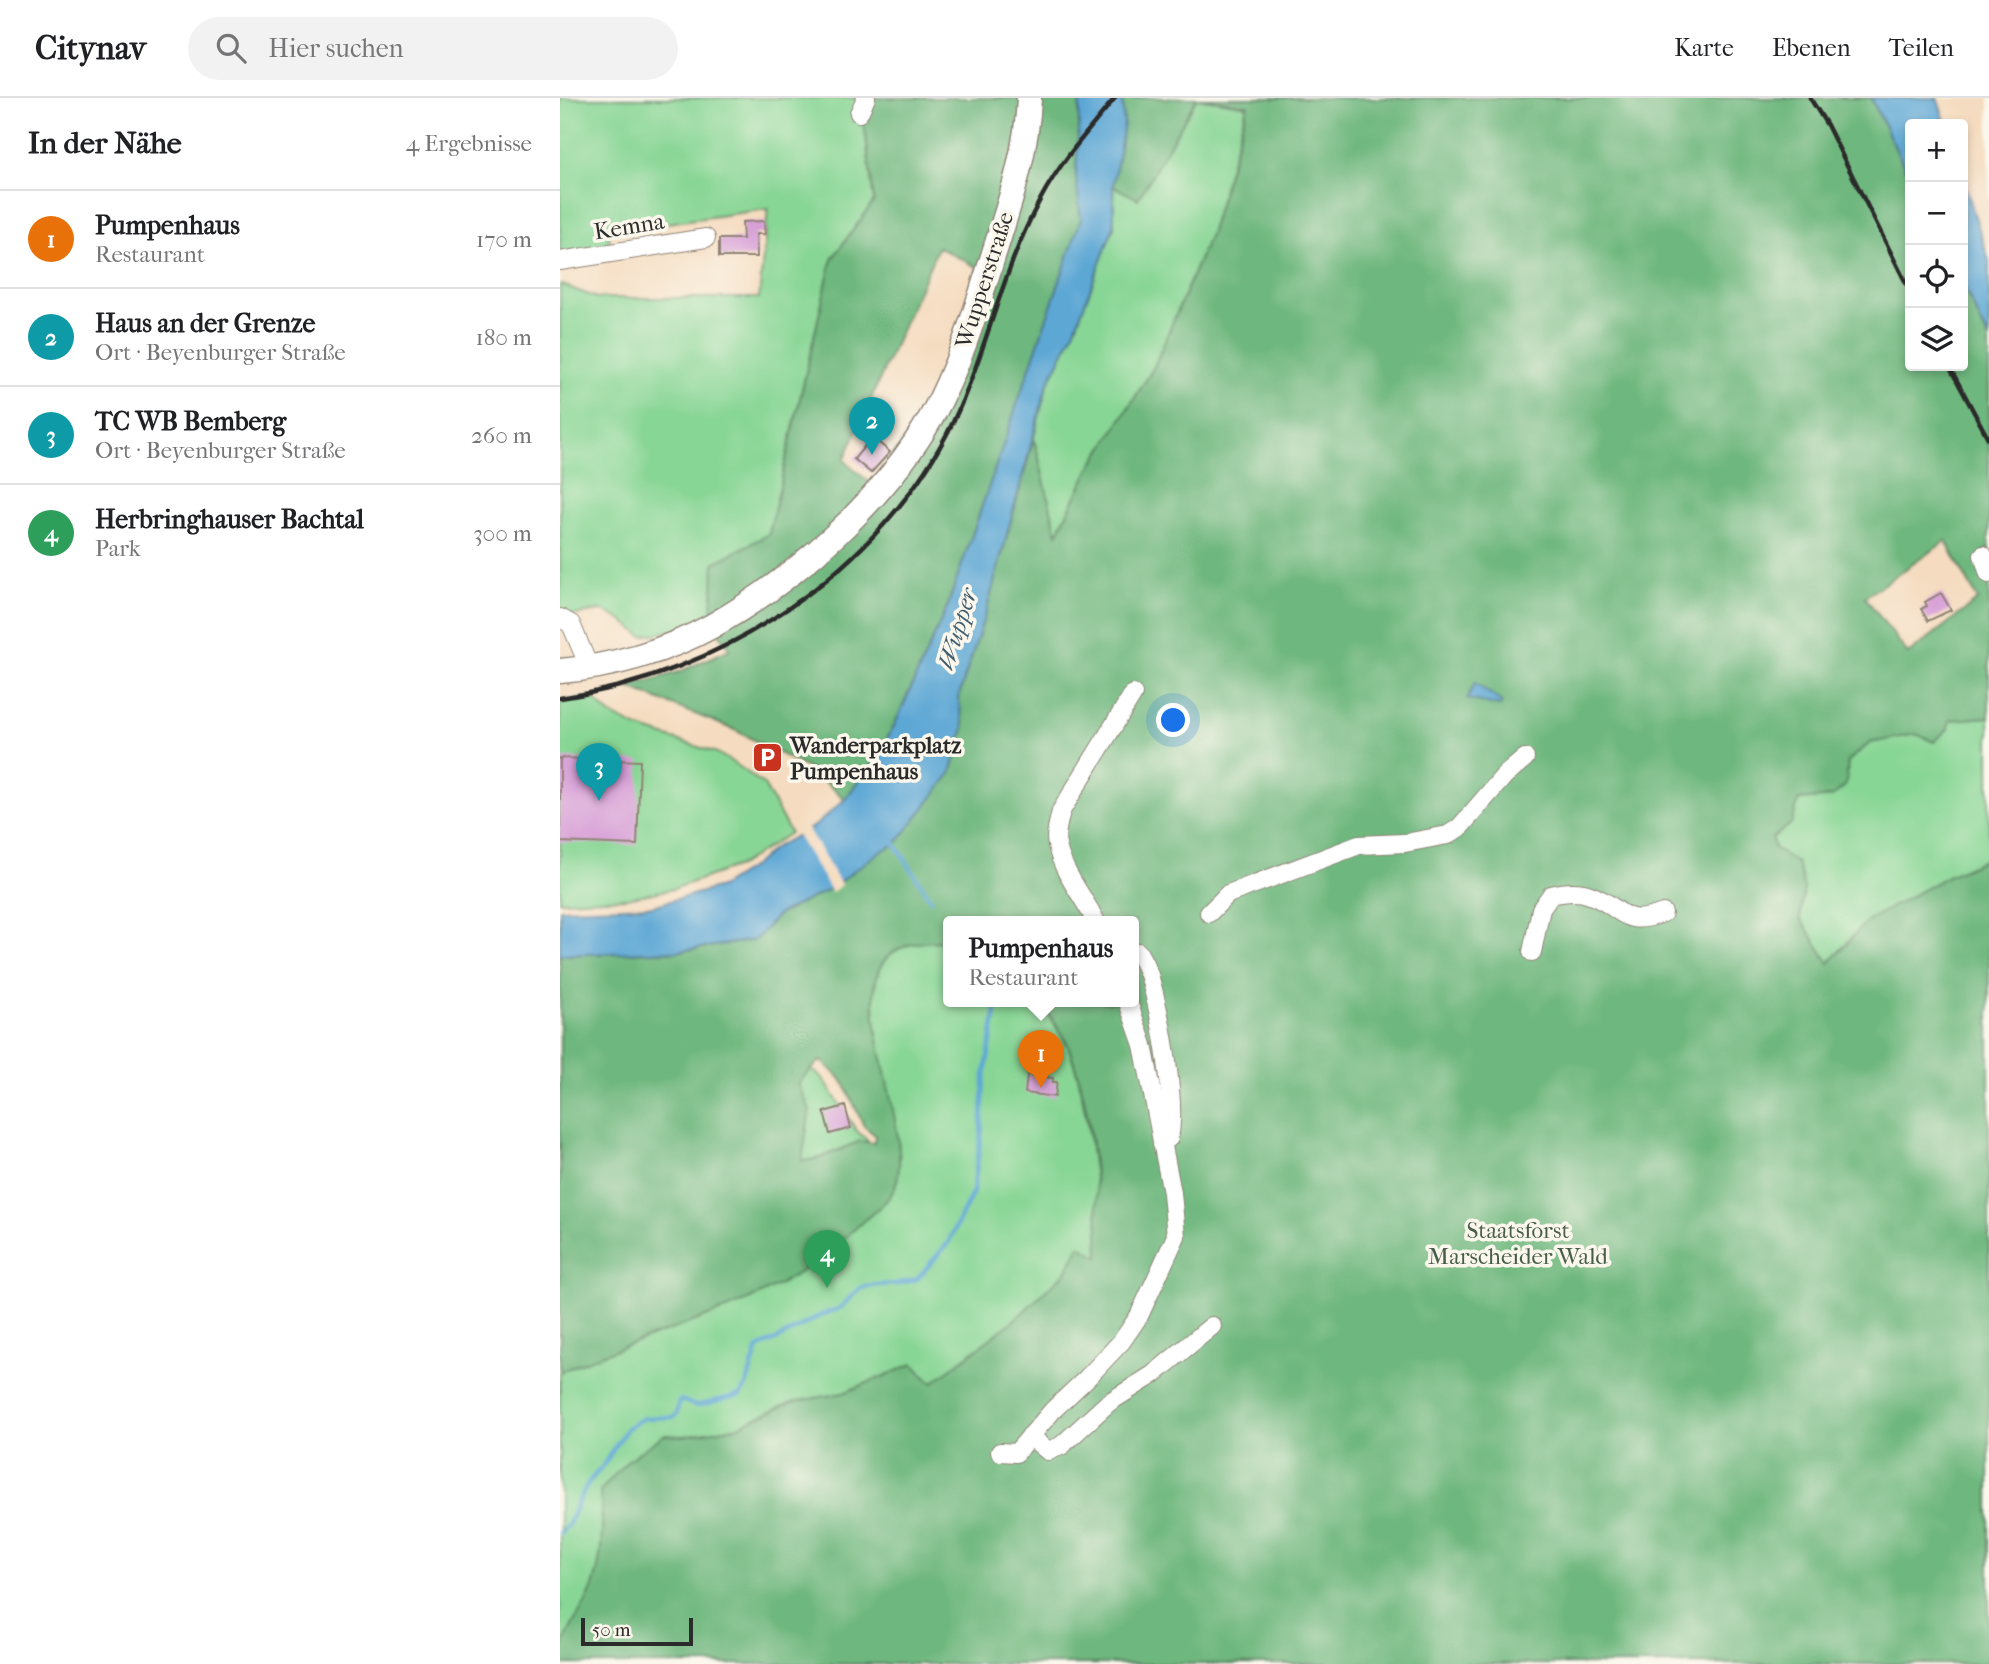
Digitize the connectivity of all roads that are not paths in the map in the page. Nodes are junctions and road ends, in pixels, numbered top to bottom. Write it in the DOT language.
graph roads {
  1 [pos="1029,98"];
  2 [pos="706,238"];
  3 [pos="560,261"];
  4 [pos="1983,555"];
  5 [pos="1989,574"];
  6 [pos="560,618"];
  7 [pos="589,667"];
  8 [pos="560,671"];
  9 [pos="1133,694"];
  10 [pos="1525,758"];
  11 [pos="1663,913"];
  12 [pos="1209,914"];
  13 [pos="1093,916"];
  14 [pos="1532,952"];
  15 [pos="1139,954"];
  16 [pos="1130,1007"];
  17 [pos="1162,1143"];
  18 [pos="1212,1326"];
  19 [pos="1030,1436"];
  20 [pos="1000,1452"];
  1 -- 7 [label="main road, Wupperstraße"];
  2 -- 3 [label="street, Kemna"];
  4 -- 5 [label="street"];
  6 -- 7 [label="street"];
  7 -- 8 [label="main road, Wupperstraße"];
  9 -- 13 [label="street"];
  10 -- 12 [label="street"];
  11 -- 14 [label="street"];
  15 -- 17 [label="street"];
  16 -- 17 [label="street"];
  17 -- 19 [label="street"];
  18 -- 19 [label="street"];
  19 -- 20 [label="street"];
}
